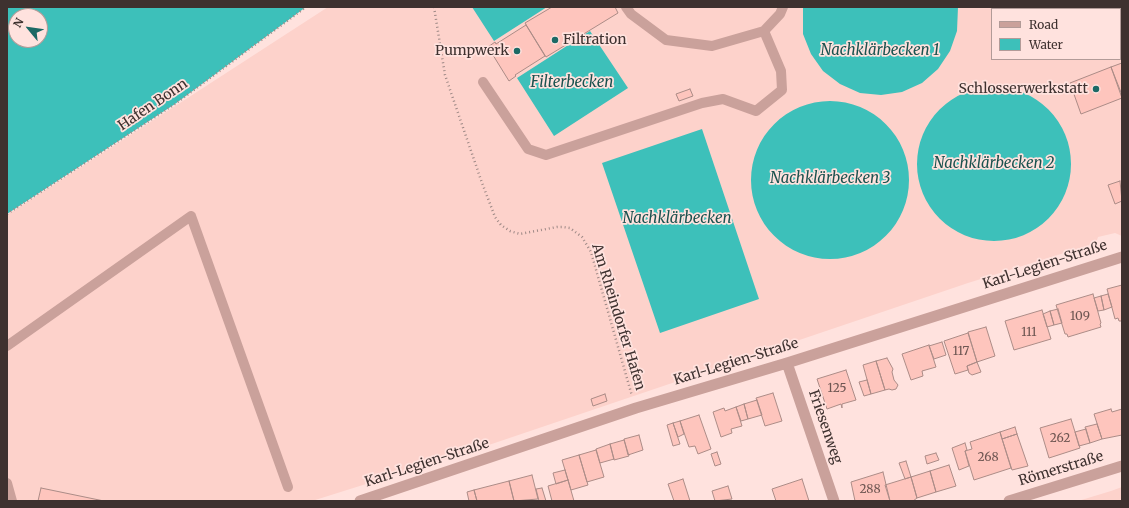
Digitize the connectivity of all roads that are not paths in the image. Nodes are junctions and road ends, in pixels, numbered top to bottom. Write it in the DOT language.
graph roads {
  1 [pos="626,7"];
  2 [pos="783,7"];
  3 [pos="764,31"];
  4 [pos="483,82"];
  5 [pos="1122,257"];
  6 [pos="7,346"];
  7 [pos="787,363"];
  8 [pos="1122,466"];
  9 [pos="7,483"];
  10 [pos="288,487"];
  11 [pos="12,501"];
  12 [pos="360,501"];
  13 [pos="834,501"];
  14 [pos="1009,501"];
  1 -- 3 [label="lane"];
  2 -- 3 [label="lane"];
  3 -- 4 [label="lane"];
  5 -- 7 [label="street, Karl-Legien-Straße"];
  6 -- 10 [label="lane"];
  7 -- 12 [label="street, Karl-Legien-Straße"];
  7 -- 13 [label="street, Friesenweg"];
  8 -- 14 [label="street, Römerstraße"];
  9 -- 11 [label="lane"];
}
